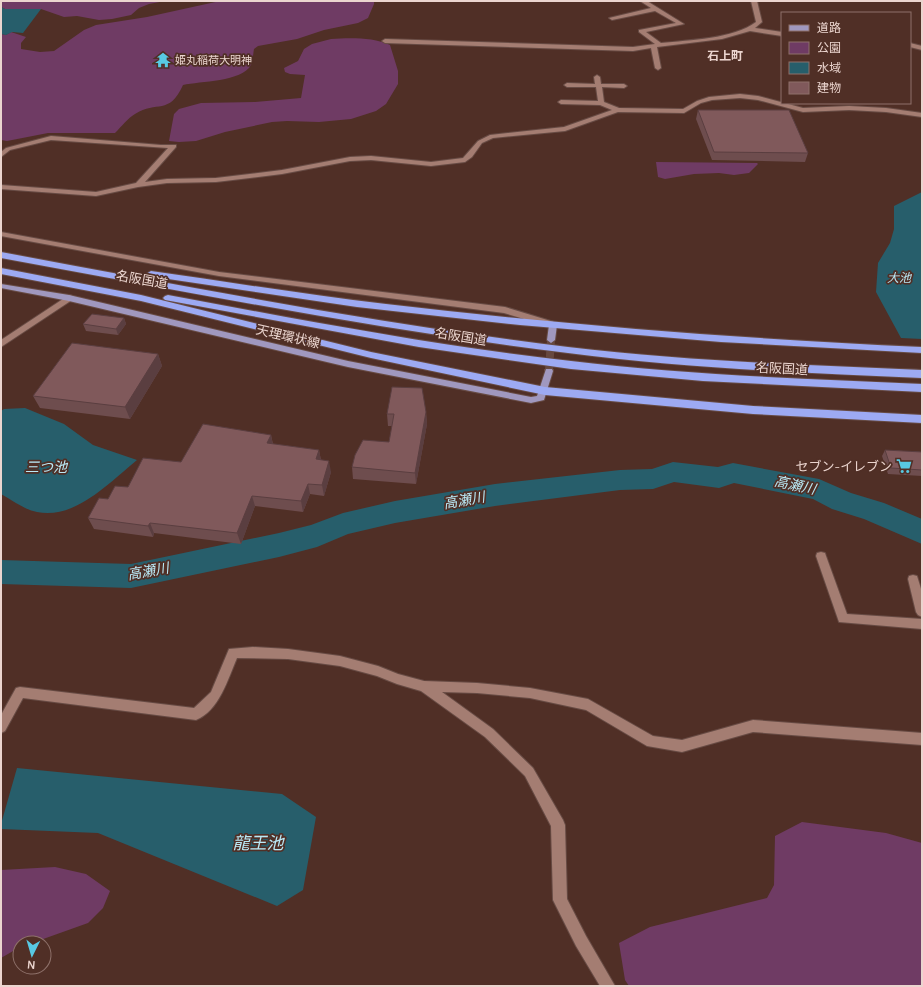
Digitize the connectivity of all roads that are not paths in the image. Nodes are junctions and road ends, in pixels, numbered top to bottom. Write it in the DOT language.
graph roads {
  1 [pos="643,1"];
  2 [pos="754,1"];
  3 [pos="656,9"];
  4 [pos="612,18"];
  5 [pos="750,29"];
  6 [pos="781,34"];
  7 [pos="385,41"];
  8 [pos="911,45"];
  9 [pos="661,46"];
  10 [pos="654,47"];
  11 [pos="922,48"];
  12 [pos="658,68"];
  13 [pos="597,77"];
  14 [pos="568,85"];
  15 [pos="598,85"];
  16 [pos="624,86"];
  17 [pos="561,102"];
  18 [pos="601,103"];
  19 [pos="618,110"];
  20 [pos="922,115"];
  21 [pos="1,155"];
  22 [pos="138,185"];
  23 [pos="1,187"];
  24 [pos="1,234"];
  25 [pos="1,254"];
  26 [pos="1,267"];
  27 [pos="1,271"];
  28 [pos="1,286"];
  29 [pos="69,298"];
  30 [pos="553,325"];
  31 [pos="551,340"];
  32 [pos="1,344"];
  33 [pos="922,350"];
  34 [pos="549,371"];
  35 [pos="922,374"];
  36 [pos="922,388"];
  37 [pos="545,391"];
  38 [pos="922,419"];
  39 [pos="821,556"];
  40 [pos="913,579"];
  41 [pos="922,612"];
  42 [pos="922,624"];
  43 [pos="424,686"];
  44 [pos="1,727"];
  45 [pos="922,739"];
  46 [pos="608,986"];
  1 -- 3 [label="street"];
  2 -- 5 [label="street"];
  3 -- 4 [label="street"];
  3 -- 9 [label="street"];
  5 -- 6 [label="street"];
  5 -- 9 [label="street"];
  7 -- 10 [label="street"];
  8 -- 11 [label="street"];
  9 -- 10 [label="street"];
  10 -- 12 [label="street"];
  13 -- 15 [label="street"];
  14 -- 15 [label="street"];
  15 -- 16 [label="street"];
  15 -- 18 [label="street"];
  17 -- 18 [label="street"];
  18 -- 19 [label="street"];
  19 -- 20 [label="street"];
  19 -- 22 [label="street"];
  21 -- 22 [label="street"];
  22 -- 23 [label="street"];
  24 -- 30 [label="street"];
  25 -- 30 [label="highway"];
  25 -- 35 [label="highway, 名阪国道"];
  26 -- 36 [label="highway, 名阪国道"];
  27 -- 37 [label="highway"];
  28 -- 29 [label="main road, 天理環状線"];
  29 -- 32 [label="street"];
  29 -- 37 [label="main road, 天理環状線"];
  30 -- 31 [label="main road"];
  30 -- 33 [label="highway"];
  34 -- 37 [label="main road"];
  37 -- 38 [label="highway"];
  39 -- 42 [label="street"];
  40 -- 41 [label="street"];
  43 -- 44 [label="street"];
  43 -- 45 [label="street"];
  43 -- 46 [label="street"];
}
